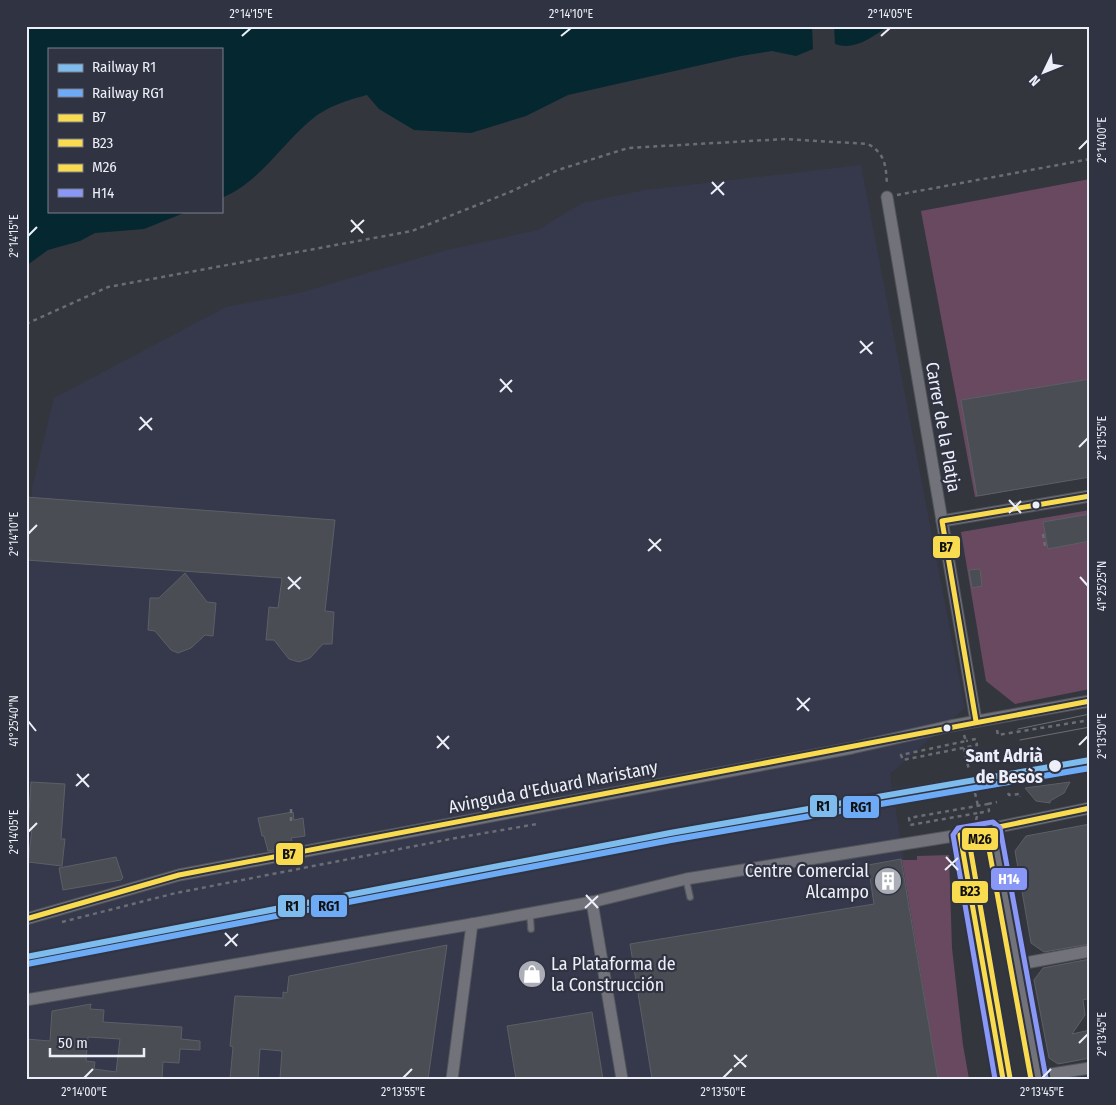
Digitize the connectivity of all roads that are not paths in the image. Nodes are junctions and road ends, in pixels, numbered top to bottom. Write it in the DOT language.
graph roads {
  1 [pos="887,197"];
  2 [pos="1090,496"];
  3 [pos="942,521"];
  4 [pos="1090,701"];
  5 [pos="976,721"];
  6 [pos="1090,808"];
  7 [pos="994,829"];
  8 [pos="960,836"];
  9 [pos="686,879"];
  10 [pos="690,897"];
  11 [pos="592,902"];
  12 [pos="530,914"];
  13 [pos="26,919"];
  14 [pos="472,924"];
  15 [pos="531,929"];
  16 [pos="1090,952"];
  17 [pos="1020,964"];
  18 [pos="26,1000"];
  19 [pos="1090,1068"];
  20 [pos="1039,1078"];
  21 [pos="452,1079"];
  22 [pos="622,1079"];
  23 [pos="1003,1079"];
  1 -- 3 [label="street, Carrer de la Platja"];
  2 -- 3 [label="street"];
  3 -- 5 [label="street, Carrer de la Platja"];
  4 -- 5 [label="street, Avinguda d'Eduard Maristany"];
  5 -- 13 [label="street, Avinguda d'Eduard Maristany"];
  6 -- 7 [label="street"];
  7 -- 8 [label="street"];
  7 -- 17 [label="street"];
  8 -- 9 [label="street"];
  8 -- 23 [label="street"];
  9 -- 10 [label="lane"];
  9 -- 11 [label="street"];
  11 -- 12 [label="street"];
  11 -- 22 [label="street"];
  12 -- 14 [label="street"];
  12 -- 15 [label="lane"];
  14 -- 18 [label="street"];
  14 -- 21 [label="street"];
  16 -- 17 [label="street"];
  17 -- 20 [label="street"];
  19 -- 20 [label="street"];
}
